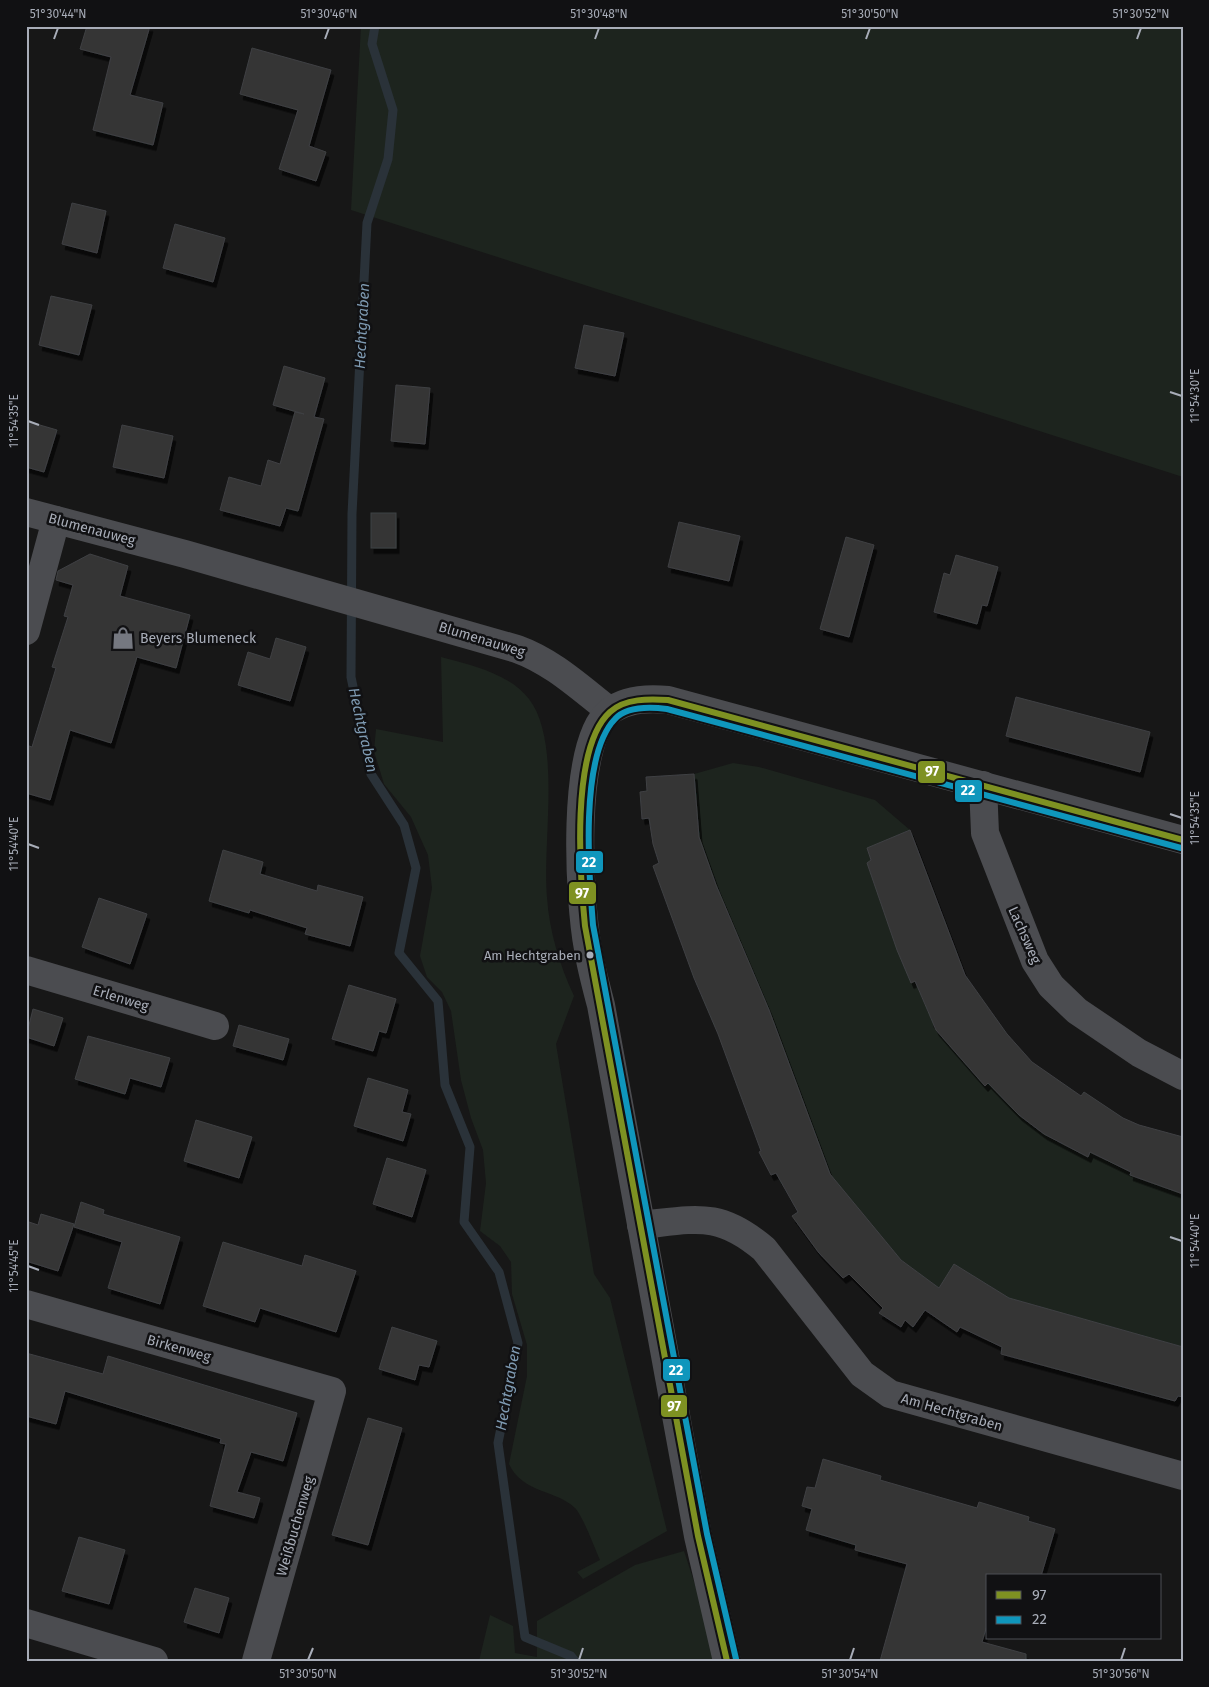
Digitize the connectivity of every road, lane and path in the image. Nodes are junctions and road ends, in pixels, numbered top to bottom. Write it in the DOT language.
graph roads {
  1 [pos="26,512"];
  2 [pos="56,520"];
  3 [pos="26,631"];
  4 [pos="610,712"];
  5 [pos="984,785"];
  6 [pos="1183,840"];
  7 [pos="26,970"];
  8 [pos="215,1026"];
  9 [pos="1183,1076"];
  10 [pos="641,1225"];
  11 [pos="26,1304"];
  12 [pos="332,1391"];
  13 [pos="1183,1476"];
  14 [pos="26,1624"];
  15 [pos="154,1661"];
  16 [pos="256,1661"];
  17 [pos="727,1661"];
  1 -- 2 [label="street, Blumenauweg"];
  2 -- 3 [label="street"];
  2 -- 4 [label="street, Blumenauweg"];
  4 -- 5 [label="street"];
  4 -- 10 [label="street"];
  5 -- 6 [label="street"];
  5 -- 9 [label="street, Lachsweg"];
  7 -- 8 [label="street, Erlenweg"];
  10 -- 13 [label="street, Am Hechtgraben"];
  10 -- 17 [label="street"];
  11 -- 12 [label="street, Birkenweg"];
  12 -- 16 [label="street, Weißbuchenweg"];
  14 -- 15 [label="street"];
}
